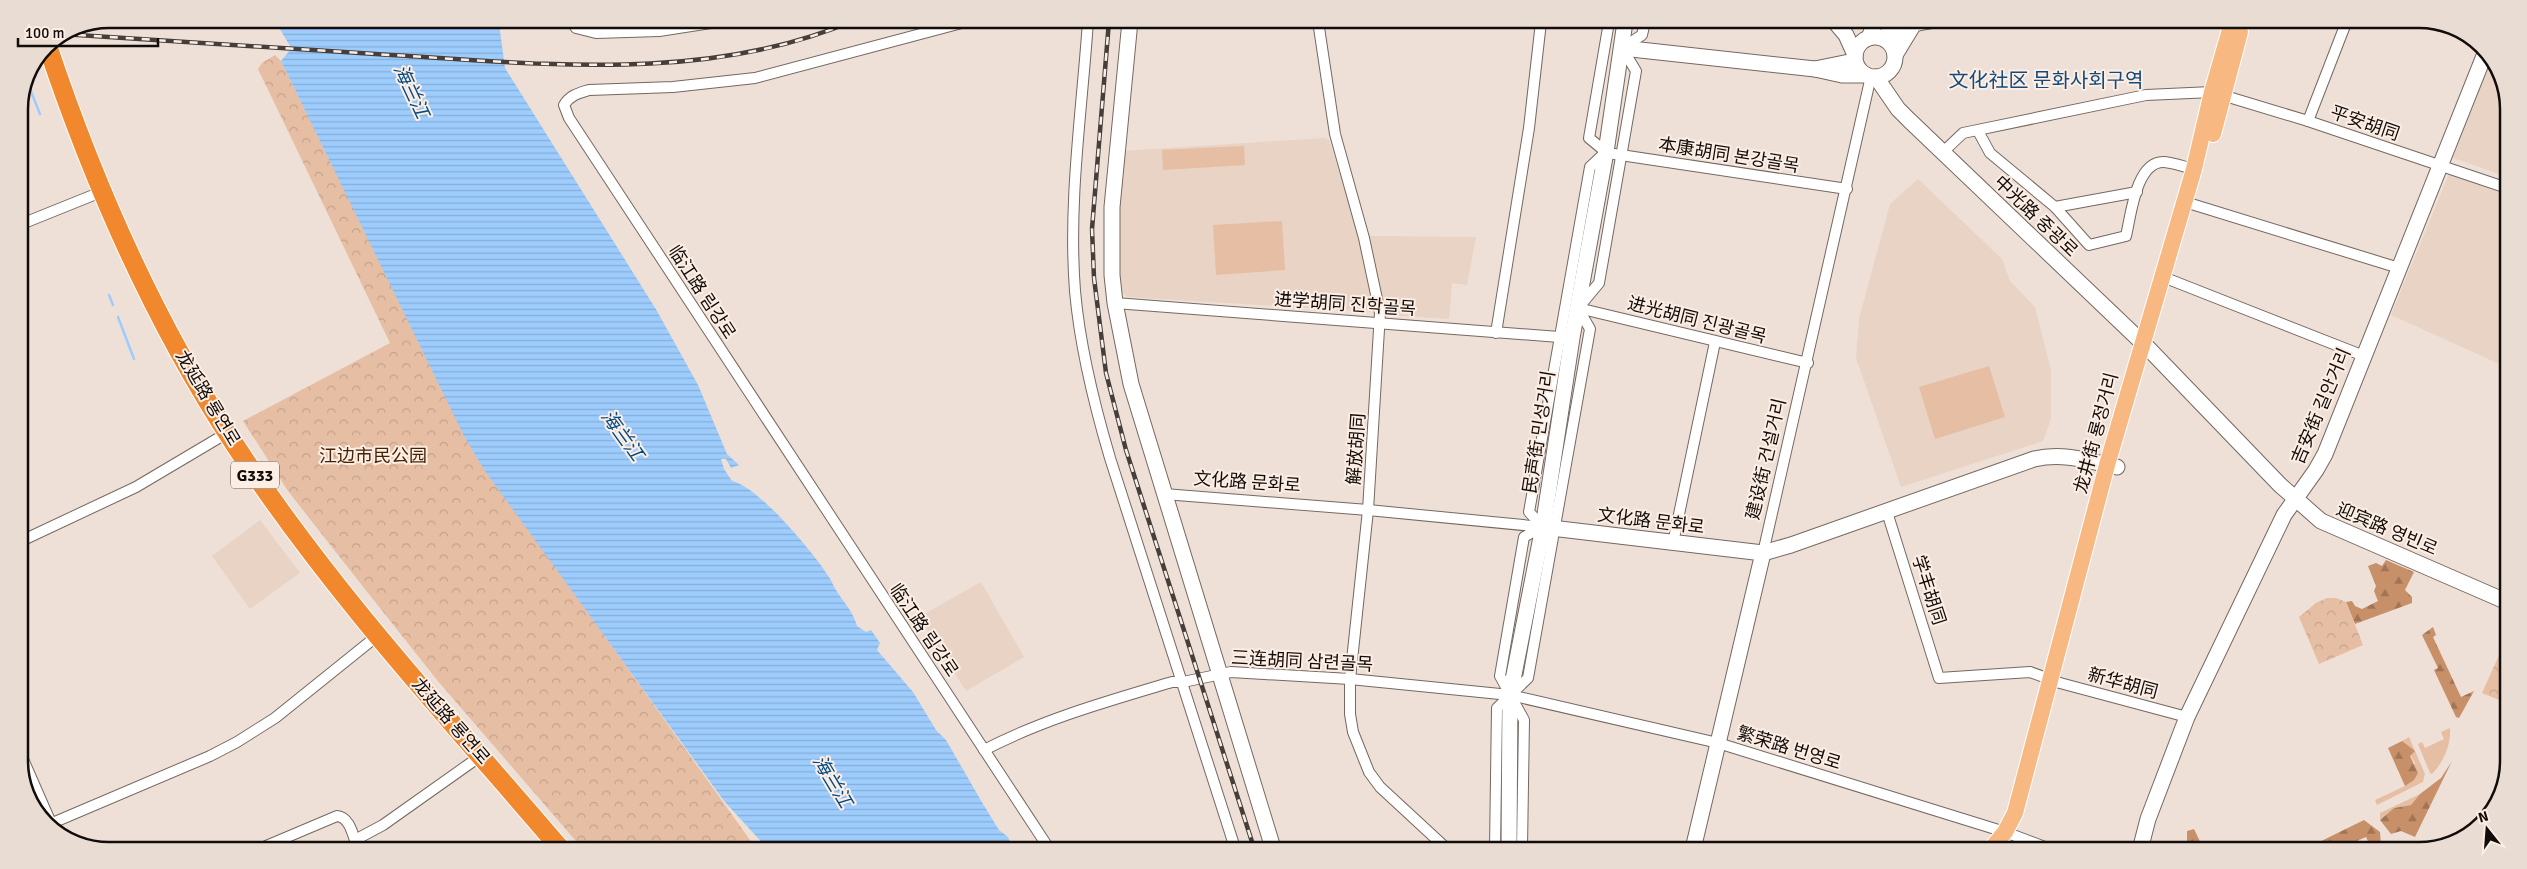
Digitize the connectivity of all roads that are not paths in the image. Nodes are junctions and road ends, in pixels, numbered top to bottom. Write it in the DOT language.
graph roads {
  1 [pos="576,28"];
  2 [pos="680,28"];
  3 [pos="943,28"];
  4 [pos="1087,28"];
  5 [pos="1129,28"];
  6 [pos="1319,28"];
  7 [pos="1540,28"];
  8 [pos="1608,28"];
  9 [pos="1624,28"];
  10 [pos="1644,28"];
  11 [pos="1840,28"];
  12 [pos="1851,28"];
  13 [pos="1872,28"];
  14 [pos="1906,28"];
  15 [pos="1906,28"];
  16 [pos="2231,28"];
  17 [pos="2241,28"];
  18 [pos="2344,28"];
  19 [pos="1867,38"];
  20 [pos="1893,44"];
  21 [pos="1622,48"];
  22 [pos="50,53"];
  23 [pos="1855,55"];
  24 [pos="2483,59"];
  25 [pos="41,64"];
  26 [pos="1814,70"];
  27 [pos="1871,76"];
  28 [pos="2217,94"];
  29 [pos="1905,115"];
  30 [pos="2308,121"];
  31 [pos="1978,131"];
  32 [pos="1943,152"];
  33 [pos="1613,154"];
  34 [pos="2440,165"];
  35 [pos="2194,170"];
  36 [pos="2499,185"];
  37 [pos="1847,189"];
  38 [pos="2137,192"];
  39 [pos="96,195"];
  40 [pos="2189,203"];
  41 [pos="2055,206"];
  42 [pos="28,221"];
  43 [pos="2399,268"];
  44 [pos="2167,279"];
  45 [pos="1115,303"];
  46 [pos="1578,308"];
  47 [pos="1380,323"];
  48 [pos="1496,333"];
  49 [pos="1566,338"];
  50 [pos="1715,342"];
  51 [pos="2146,346"];
  52 [pos="2364,356"];
  53 [pos="1808,363"];
  54 [pos="222,436"];
  55 [pos="2112,466"];
  56 [pos="1164,494"];
  57 [pos="2295,499"];
  58 [pos="1368,510"];
  59 [pos="1887,512"];
  60 [pos="1549,528"];
  61 [pos="28,538"];
  62 [pos="1673,543"];
  63 [pos="1763,553"];
  64 [pos="2500,598"];
  65 [pos="373,639"];
  66 [pos="1220,673"];
  67 [pos="1939,678"];
  68 [pos="1350,679"];
  69 [pos="2056,681"];
  70 [pos="1183,682"];
  71 [pos="1510,696"];
  72 [pos="2187,716"];
  73 [pos="1718,743"];
  74 [pos="984,750"];
  75 [pos="472,762"];
  76 [pos="29,772"];
  77 [pos="46,812"];
  78 [pos="56,822"];
  79 [pos="2010,834"];
  80 [pos="276,842"];
  81 [pos="356,842"];
  82 [pos="358,842"];
  83 [pos="542,842"];
  84 [pos="555,842"];
  85 [pos="1044,842"];
  86 [pos="1233,842"];
  87 [pos="1271,842"];
  88 [pos="1440,842"];
  89 [pos="1495,842"];
  90 [pos="1508,842"];
  91 [pos="1522,842"];
  92 [pos="1695,842"];
  93 [pos="2000,842"];
  94 [pos="2006,842"];
  95 [pos="2032,842"];
  96 [pos="2142,842"];
  1 -- 2 [label="street"];
  3 -- 74 [label="street, 临江路 림강로"];
  4 -- 70 [label="street"];
  5 -- 45 [label="street"];
  6 -- 47 [label="street, 解放胡同"];
  7 -- 48 [label="street"];
  8 -- 33 [label="street"];
  9 -- 21 [label="street, 民声街 민성거리"];
  10 -- 21 [label="street"];
  11 -- 23 [label="street"];
  12 -- 19 [label="street"];
  13 -- 19 [label="street"];
  14 -- 20 [label="street"];
  15 -- 20 [label="street"];
  16 -- 28 [label="main road, 龙井街 룡정거리"];
  17 -- 28 [label="main road, 龙井街 룡정거리"];
  18 -- 30 [label="street"];
  19 -- 20 [label="street"];
  19 -- 23 [label="street"];
  20 -- 27 [label="street"];
  20 -- 29 [label="street, 中光路 중광로"];
  21 -- 26 [label="street"];
  21 -- 33 [label="street, 民声街 민성거리"];
  22 -- 39 [label="highway, 龙延路 룡연로 / G333"];
  23 -- 26 [label="street"];
  23 -- 27 [label="street"];
  24 -- 34 [label="street, 吉安街 길안거리"];
  25 -- 39 [label="highway, 龙延路 룡연로 / G333"];
  26 -- 27 [label="street"];
  27 -- 29 [label="street, 中光路 중광로"];
  27 -- 37 [label="street, 建设街 건설거리"];
  28 -- 30 [label="street, 平安胡同"];
  28 -- 31 [label="street, 平安胡同"];
  28 -- 35 [label="main road, 龙井街 룡정거리"];
  28 -- 40 [label="main road, 龙井街 룡정거리"];
  29 -- 32 [label="street, 中光路 중광로"];
  30 -- 34 [label="street, 平安胡同"];
  31 -- 32 [label="street, 平安胡同"];
  31 -- 41 [label="street"];
  32 -- 51 [label="street, 中光路 중광로"];
  33 -- 37 [label="street, 本康胡同 본강골목"];
  33 -- 46 [label="street, 民声街 민성거리"];
  33 -- 49 [label="street"];
  34 -- 36 [label="street, 平安胡同"];
  34 -- 43 [label="street, 吉安街 길안거리"];
  35 -- 38 [label="street"];
  35 -- 40 [label="main road, 龙井街 룡정거리"];
  37 -- 53 [label="street, 建设街 건설거리"];
  38 -- 41 [label="street"];
  38 -- 41 [label="street"];
  39 -- 42 [label="street"];
  39 -- 54 [label="highway, 龙延路 룡연로 / G333"];
  40 -- 43 [label="street"];
  40 -- 44 [label="main road, 龙井街 룡정거리"];
  43 -- 52 [label="street, 吉安街 길안거리"];
  44 -- 51 [label="main road, 龙井街 룡정거리"];
  44 -- 52 [label="street"];
  45 -- 47 [label="street, 进学胡同 진학골목"];
  45 -- 56 [label="street"];
  46 -- 49 [label="street, 民声街 민성거리"];
  46 -- 50 [label="street, 进光胡同 진광골목"];
  46 -- 60 [label="street"];
  47 -- 48 [label="street, 进学胡同 진학골목"];
  47 -- 58 [label="street, 解放胡同"];
  48 -- 49 [label="street, 进学胡同 진학골목"];
  49 -- 60 [label="street, 民声街 민성거리"];
  50 -- 53 [label="street, 进光胡同 진광골목"];
  50 -- 62 [label="street"];
  51 -- 55 [label="main road, 龙井街 룡정거리"];
  51 -- 57 [label="street, 迎宾路 영빈로"];
  52 -- 57 [label="street, 吉安街 길안거리"];
  53 -- 63 [label="street, 建设街 건설거리"];
  54 -- 61 [label="street"];
  54 -- 65 [label="highway, 龙延路 룡연로 / G333"];
  55 -- 59 [label="street, 文化路 문화로"];
  55 -- 69 [label="main road, 龙井街 룡정거리"];
  56 -- 58 [label="street, 文化路 문화로"];
  56 -- 66 [label="street"];
  57 -- 64 [label="street, 迎宾路 영빈로"];
  57 -- 72 [label="street, 吉安街 길안거리"];
  58 -- 60 [label="street, 文化路 문화로"];
  58 -- 68 [label="street, 解放胡同"];
  59 -- 63 [label="street, 文化路 문화로"];
  59 -- 67 [label="street, 学丰胡同"];
  60 -- 62 [label="street, 文化路 문화로"];
  60 -- 71 [label="street, 民声街 민성거리"];
  62 -- 63 [label="street, 文化路 문화로"];
  63 -- 73 [label="street, 建设街 건설거리"];
  65 -- 75 [label="highway, 龙延路 룡연로 / G333"];
  65 -- 78 [label="street"];
  65 -- 84 [label="highway, 龙延路 룡연로 / G333"];
  66 -- 68 [label="street, 三连胡同 삼련골목"];
  66 -- 70 [label="street, 三连胡同 삼련골목"];
  66 -- 87 [label="street"];
  67 -- 69 [label="street, 新华胡同"];
  68 -- 71 [label="street, 三连胡同 삼련골목"];
  68 -- 88 [label="street, 解放胡同"];
  69 -- 72 [label="street, 新华胡同"];
  69 -- 79 [label="main road, 龙井街 룡정거리"];
  70 -- 74 [label="street, 三连胡同 삼련골목"];
  70 -- 86 [label="street"];
  71 -- 73 [label="street, 繁荣路 번영로"];
  71 -- 89 [label="street"];
  71 -- 90 [label="street, 民声街 민성거리"];
  71 -- 91 [label="street"];
  72 -- 96 [label="street, 吉安街 길안거리"];
  73 -- 79 [label="street, 繁荣路 번영로"];
  73 -- 92 [label="street, 建设街 건설거리"];
  74 -- 85 [label="street, 临江路 림강로"];
  75 -- 82 [label="street"];
  75 -- 83 [label="highway, 龙延路 룡연로 / G333"];
  76 -- 77 [label="street"];
  79 -- 93 [label="main road, 龙井街 룡정거리"];
  79 -- 94 [label="main road, 龙井街 룡정거리"];
  79 -- 95 [label="street, 繁荣路 번영로"];
  80 -- 81 [label="street"];
}
